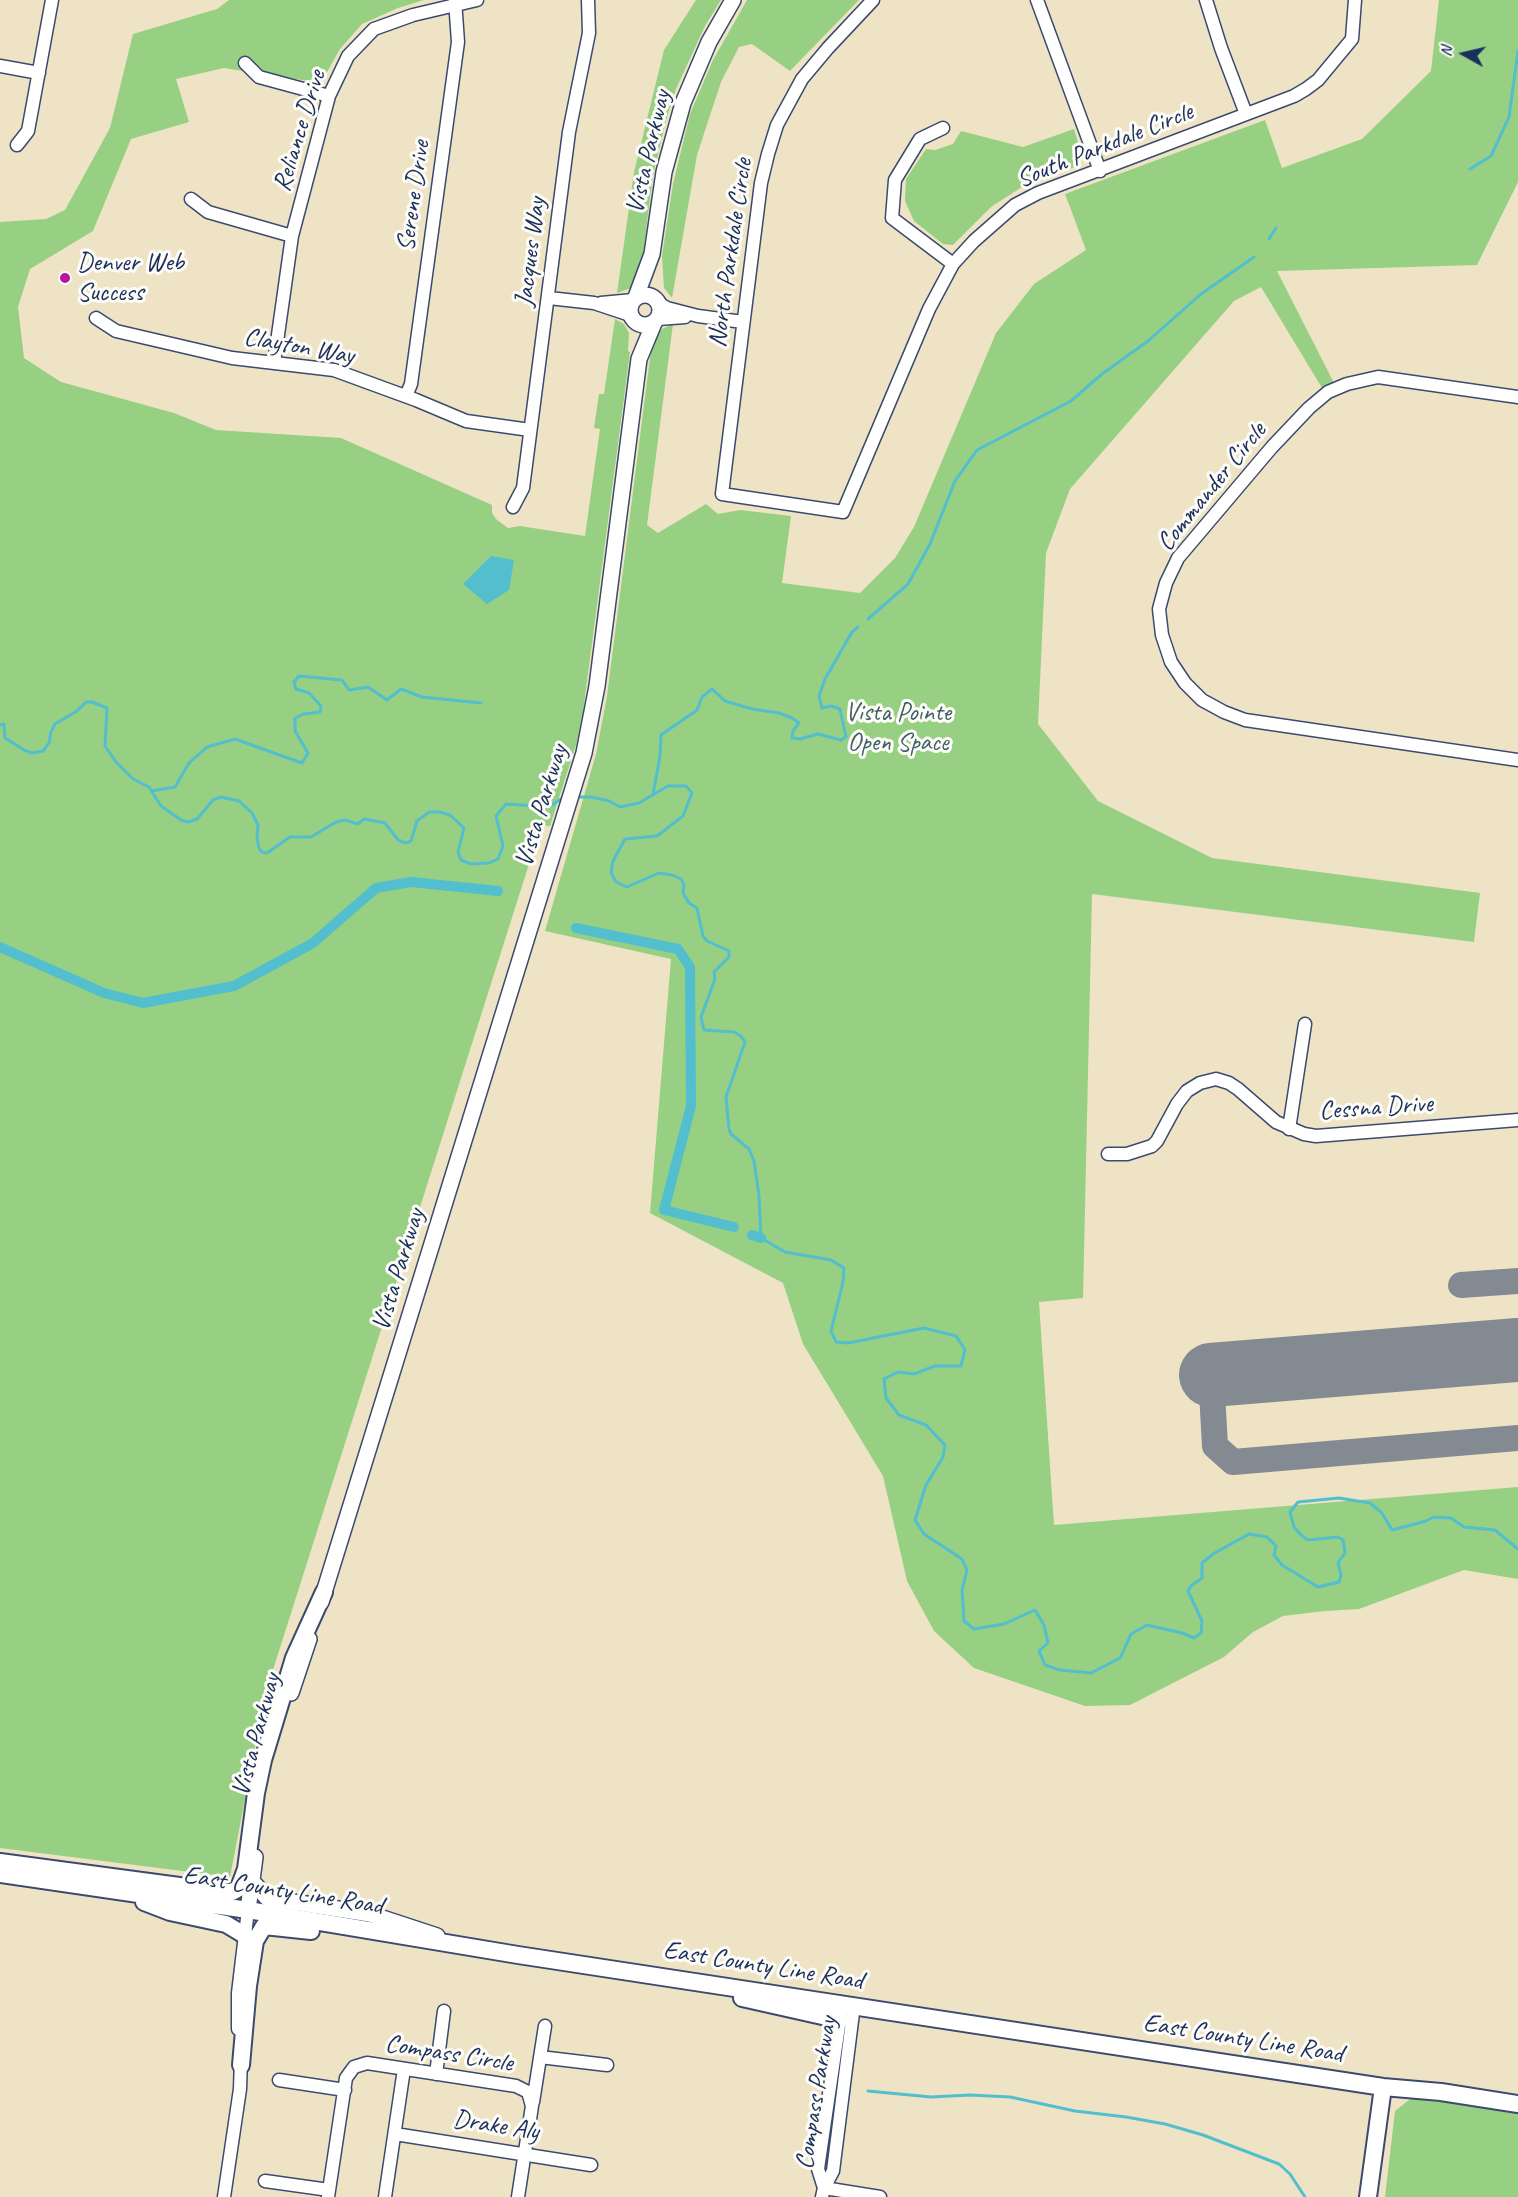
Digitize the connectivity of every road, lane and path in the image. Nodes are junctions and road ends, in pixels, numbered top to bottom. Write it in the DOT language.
graph roads {
  1 [pos="52,0"];
  2 [pos="477,0"];
  3 [pos="588,0"];
  4 [pos="733,0"];
  5 [pos="873,0"];
  6 [pos="1037,0"];
  7 [pos="1206,0"];
  8 [pos="1355,0"];
  9 [pos="456,2"];
  10 [pos="245,63"];
  11 [pos="0,66"];
  12 [pos="39,73"];
  13 [pos="329,96"];
  14 [pos="1246,114"];
  15 [pos="943,128"];
  16 [pos="17,145"];
  17 [pos="1100,171"];
  18 [pos="191,199"];
  19 [pos="292,236"];
  20 [pos="652,254"];
  21 [pos="953,264"];
  22 [pos="549,297"];
  23 [pos="634,309"];
  24 [pos="657,311"];
  25 [pos="96,318"];
  26 [pos="743,322"];
  27 [pos="639,359"];
  28 [pos="274,363"];
  29 [pos="406,396"];
  30 [pos="1518,397"];
  31 [pos="530,430"];
  32 [pos="774,501"];
  33 [pos="513,507"];
  34 [pos="1518,760"];
  35 [pos="1305,1024"];
  36 [pos="1518,1120"];
  37 [pos="1289,1129"];
  38 [pos="1108,1154"];
  39 [pos="324,1592"];
  40 [pos="0,1862"];
  41 [pos="0,1874"];
  42 [pos="252,1881"];
  43 [pos="115,1891"];
  44 [pos="248,1910"];
  45 [pos="246,1936"];
  46 [pos="473,1948"];
  47 [pos="845,2010"];
  48 [pos="444,2011"];
  49 [pos="545,2026"];
  50 [pos="540,2057"];
  51 [pos="241,2065"];
  52 [pos="607,2065"];
  53 [pos="404,2069"];
  54 [pos="436,2074"];
  55 [pos="279,2080"];
  56 [pos="1383,2087"];
  57 [pos="345,2090"];
  58 [pos="1518,2104"];
  59 [pos="532,2106"];
  60 [pos="395,2134"];
  61 [pos="525,2153"];
  62 [pos="591,2165"];
  63 [pos="265,2181"];
  64 [pos="823,2193"];
  65 [pos="328,2194"];
  66 [pos="225,2197"];
  67 [pos="385,2197"];
  68 [pos="518,2197"];
  69 [pos="880,2197"];
  70 [pos="1368,2197"];
  1 -- 12 [label="street"];
  2 -- 9 [label="street, Reliance Drive"];
  3 -- 22 [label="street, Jacques Way"];
  4 -- 20 [label="street, Vista Parkway"];
  5 -- 26 [label="street, North Parkdale Circle"];
  6 -- 17 [label="street"];
  7 -- 14 [label="street"];
  8 -- 14 [label="street, South Parkdale Circle"];
  9 -- 13 [label="street, Reliance Drive"];
  9 -- 29 [label="street, Serene Drive"];
  10 -- 13 [label="street"];
  11 -- 12 [label="street"];
  12 -- 16 [label="street"];
  13 -- 19 [label="street, Reliance Drive"];
  14 -- 17 [label="street, South Parkdale Circle"];
  15 -- 21 [label="street"];
  17 -- 21 [label="street, South Parkdale Circle"];
  18 -- 19 [label="street"];
  19 -- 28 [label="street, Reliance Drive"];
  20 -- 23 [label="street, Vista Parkway"];
  20 -- 24 [label="street, Vista Parkway"];
  21 -- 32 [label="street, South Parkdale Circle"];
  22 -- 23 [label="street"];
  22 -- 31 [label="street, Jacques Way"];
  23 -- 24 [label="street"];
  23 -- 24 [label="street"];
  23 -- 27 [label="street, Vista Parkway"];
  24 -- 26 [label="street"];
  24 -- 27 [label="street, Vista Parkway"];
  25 -- 28 [label="street, Clayton Way"];
  26 -- 32 [label="street, North Parkdale Circle"];
  27 -- 39 [label="street, Vista Parkway"];
  28 -- 29 [label="street, Clayton Way"];
  29 -- 31 [label="street, Clayton Way"];
  30 -- 34 [label="street, Commander Circle"];
  31 -- 33 [label="street, Jacques Way"];
  35 -- 37 [label="street"];
  36 -- 37 [label="street, Cessna Drive"];
  37 -- 38 [label="street, Cessna Drive"];
  39 -- 40 [label="main road"];
  39 -- 42 [label="street, Vista Parkway"];
  41 -- 43 [label="main road, East County Line Road"];
  42 -- 44 [label="street, Vista Parkway"];
  42 -- 46 [label="street"];
  43 -- 44 [label="main road, East County Line Road"];
  43 -- 45 [label="main road"];
  44 -- 45 [label="street, Vista Parkway"];
  44 -- 46 [label="main road, East County Line Road"];
  45 -- 51 [label="street, Vista Parkway"];
  46 -- 47 [label="main road, East County Line Road"];
  46 -- 51 [label="main road"];
  47 -- 56 [label="main road, East County Line Road"];
  47 -- 64 [label="street, Compass Parkway"];
  47 -- 64 [label="street, Compass Parkway"];
  48 -- 54 [label="street"];
  49 -- 50 [label="street"];
  50 -- 52 [label="street"];
  50 -- 59 [label="street"];
  51 -- 66 [label="street, Vista Parkway"];
  53 -- 54 [label="street, Compass Circle"];
  53 -- 57 [label="street, Compass Circle"];
  53 -- 60 [label="street"];
  54 -- 59 [label="street, Compass Circle"];
  55 -- 57 [label="street"];
  56 -- 58 [label="main road, East County Line Road"];
  56 -- 70 [label="main road"];
  57 -- 65 [label="street, Compass Circle"];
  59 -- 61 [label="street, Compass Circle"];
  60 -- 61 [label="street, Drake Aly"];
  60 -- 67 [label="street"];
  61 -- 62 [label="street, Drake Aly"];
  61 -- 68 [label="street, Compass Circle"];
  63 -- 65 [label="street"];
  64 -- 69 [label="street"];
}
